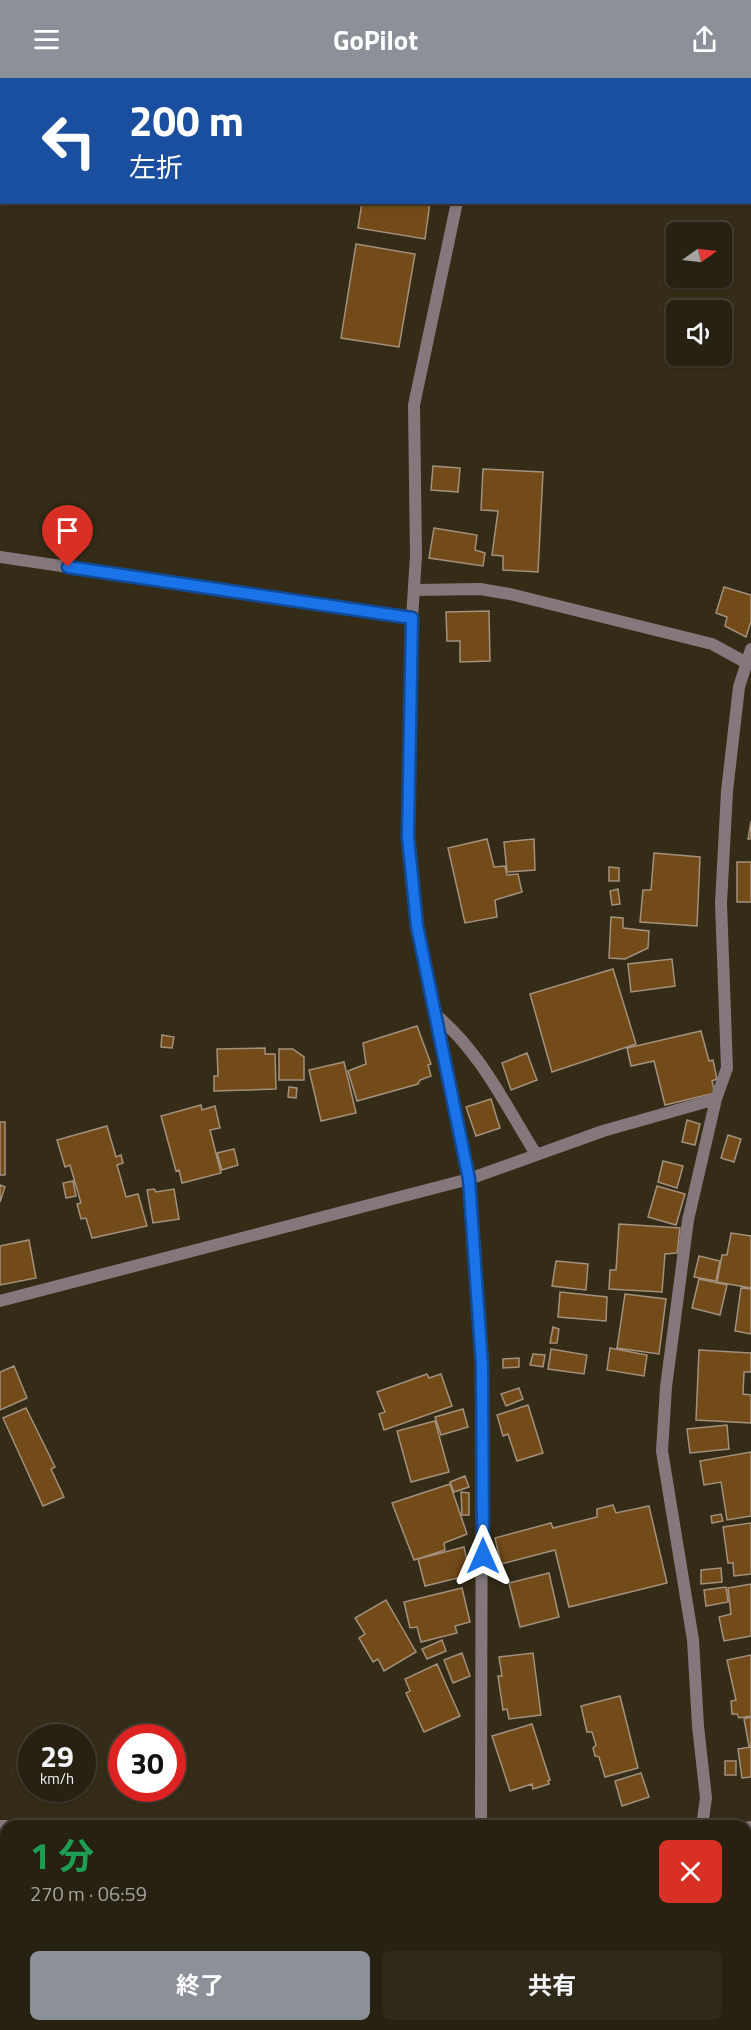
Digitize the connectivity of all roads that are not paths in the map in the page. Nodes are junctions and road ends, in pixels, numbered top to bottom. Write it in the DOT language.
graph roads {
  1 [pos="457,204"];
  2 [pos="0,557"];
  3 [pos="414,590"];
  4 [pos="412,618"];
  5 [pos="751,649"];
  6 [pos="745,662"];
  7 [pos="437,1016"];
  8 [pos="716,1100"];
  9 [pos="536,1154"];
  10 [pos="469,1179"];
  11 [pos="0,1301"];
  12 [pos="481,1820"];
  13 [pos="703,1820"];
  1 -- 3 [label="street"];
  2 -- 4 [label="street"];
  3 -- 4 [label="street"];
  3 -- 6 [label="street"];
  4 -- 7 [label="street"];
  5 -- 6 [label="street"];
  6 -- 8 [label="street"];
  7 -- 9 [label="street"];
  7 -- 10 [label="street"];
  8 -- 9 [label="street"];
  8 -- 13 [label="street"];
  9 -- 10 [label="street"];
  10 -- 11 [label="street"];
  10 -- 12 [label="street"];
}
